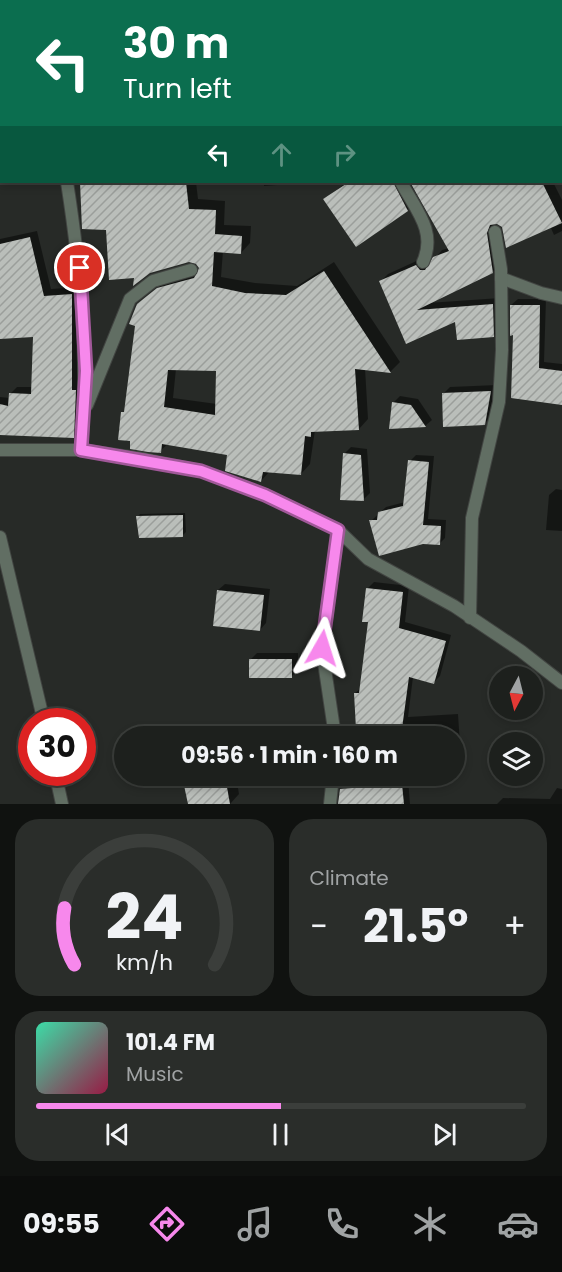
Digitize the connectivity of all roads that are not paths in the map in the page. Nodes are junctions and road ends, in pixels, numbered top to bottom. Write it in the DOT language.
graph roads {
  1 [pos="67,183"];
  2 [pos="402,183"];
  3 [pos="495,232"];
  4 [pos="423,262"];
  5 [pos="191,270"];
  6 [pos="501,278"];
  7 [pos="562,297"];
  8 [pos="84,411"];
  9 [pos="0,450"];
  10 [pos="81,450"];
  11 [pos="338,530"];
  12 [pos="0,537"];
  13 [pos="470,618"];
  14 [pos="562,683"];
  15 [pos="41,708"];
  16 [pos="334,726"];
  17 [pos="58,786"];
  18 [pos="332,786"];
  19 [pos="62,804"];
  20 [pos="330,804"];
  1 -- 8 [label="street"];
  2 -- 4 [label="street"];
  3 -- 6 [label="street"];
  5 -- 8 [label="street"];
  6 -- 7 [label="street"];
  6 -- 13 [label="street"];
  8 -- 10 [label="street"];
  9 -- 10 [label="street"];
  10 -- 11 [label="street"];
  11 -- 13 [label="street"];
  11 -- 16 [label="street"];
  12 -- 15 [label="street"];
  13 -- 14 [label="street"];
  17 -- 19 [label="street"];
  18 -- 20 [label="street"];
}
